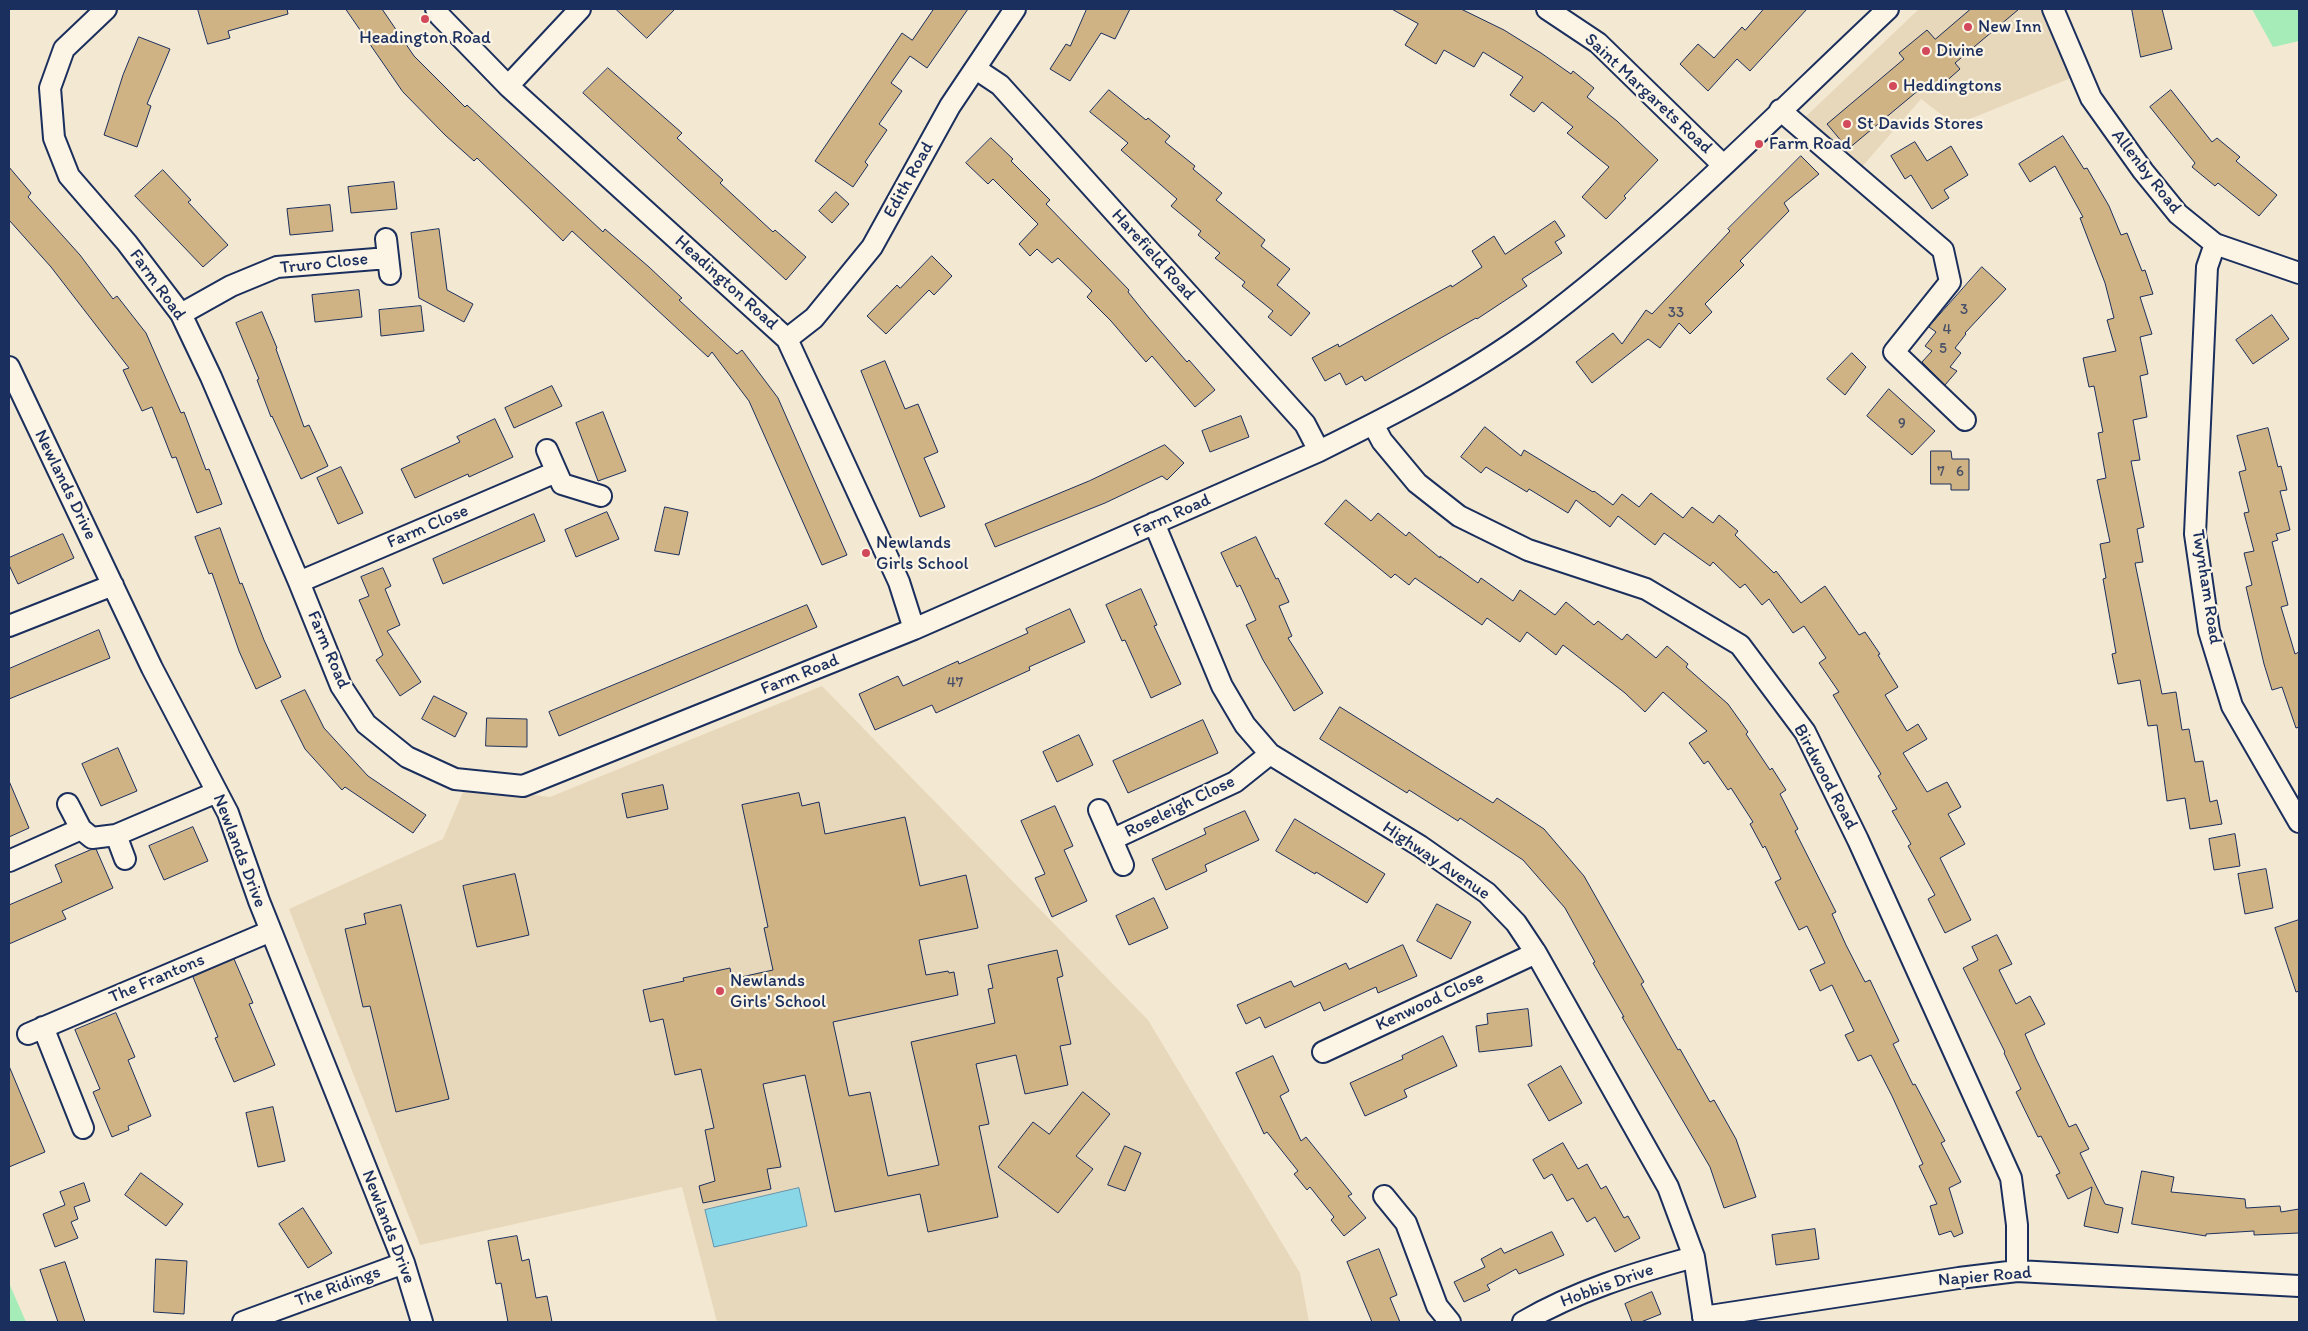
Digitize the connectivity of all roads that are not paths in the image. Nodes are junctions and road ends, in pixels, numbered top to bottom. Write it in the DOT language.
graph roads {
  1 [pos="106,9"];
  2 [pos="436,9"];
  3 [pos="580,9"];
  4 [pos="1015,9"];
  5 [pos="1547,9"];
  6 [pos="1888,9"];
  7 [pos="2053,9"];
  8 [pos="976,69"];
  9 [pos="508,86"];
  10 [pos="1780,110"];
  11 [pos="1723,165"];
  12 [pos="2215,244"];
  13 [pos="388,257"];
  14 [pos="2299,273"];
  15 [pos="181,314"];
  16 [pos="787,339"];
  17 [pos="9,367"];
  18 [pos="1966,420"];
  19 [pos="1373,424"];
  20 [pos="548,450"];
  21 [pos="1318,451"];
  22 [pos="556,472"];
  23 [pos="601,496"];
  24 [pos="1154,524"];
  25 [pos="299,582"];
  26 [pos="113,586"];
  27 [pos="9,626"];
  28 [pos="914,629"];
  29 [pos="1270,754"];
  30 [pos="217,792"];
  31 [pos="68,804"];
  32 [pos="1099,810"];
  33 [pos="2299,822"];
  34 [pos="81,829"];
  35 [pos="116,835"];
  36 [pos="1113,839"];
  37 [pos="125,859"];
  38 [pos="9,861"];
  39 [pos="1123,865"];
  40 [pos="271,931"];
  41 [pos="1536,952"];
  42 [pos="1324,1052"];
  43 [pos="83,1128"];
  44 [pos="1384,1196"];
  45 [pos="1694,1257"];
  46 [pos="404,1263"];
  47 [pos="2017,1271"];
  48 [pos="2299,1286"];
  49 [pos="1703,1320"];
  50 [pos="243,1322"];
  51 [pos="422,1322"];
  52 [pos="1450,1322"];
  53 [pos="1523,1322"];
  1 -- 15 [label="street, Farm Road"];
  2 -- 9 [label="street, Headington Road"];
  3 -- 9 [label="street"];
  4 -- 8 [label="street, Edith Road"];
  5 -- 11 [label="street, Saint Margarets Road"];
  6 -- 10 [label="street, Farm Road"];
  7 -- 12 [label="street, Allenby Road"];
  8 -- 16 [label="street, Edith Road"];
  8 -- 21 [label="street, Harefield Road"];
  9 -- 16 [label="street, Headington Road"];
  10 -- 11 [label="street, Farm Road"];
  10 -- 18 [label="street"];
  11 -- 19 [label="street, Farm Road"];
  12 -- 14 [label="street, Allenby Road"];
  12 -- 33 [label="street, Twynham Road"];
  13 -- 15 [label="street, Truro Close"];
  15 -- 25 [label="street, Farm Road"];
  16 -- 28 [label="street, Headington Road"];
  17 -- 26 [label="street, Newlands Drive"];
  19 -- 21 [label="street, Farm Road"];
  19 -- 47 [label="street, Birdwood Road"];
  20 -- 22 [label="street"];
  21 -- 24 [label="street, Farm Road"];
  22 -- 23 [label="street"];
  22 -- 25 [label="street, Farm Close"];
  24 -- 28 [label="street, Farm Road"];
  24 -- 29 [label="street, Highway Avenue"];
  25 -- 28 [label="street, Farm Road"];
  26 -- 27 [label="street"];
  26 -- 30 [label="street, Newlands Drive"];
  29 -- 36 [label="street, Roseleigh Close"];
  29 -- 41 [label="street, Highway Avenue"];
  30 -- 35 [label="street"];
  30 -- 40 [label="street, Newlands Drive"];
  31 -- 34 [label="street"];
  32 -- 36 [label="street, Roseleigh Close"];
  34 -- 35 [label="street"];
  34 -- 38 [label="street"];
  35 -- 37 [label="street"];
  36 -- 39 [label="street, Roseleigh Close"];
  40 -- 43 [label="street, The Frantons"];
  40 -- 46 [label="street, Newlands Drive"];
  41 -- 42 [label="street, Kenwood Close"];
  41 -- 45 [label="street, Highway Avenue"];
  44 -- 52 [label="street"];
  45 -- 49 [label="street, Highway Avenue"];
  45 -- 53 [label="street, Hobbis Drive"];
  46 -- 50 [label="street, The Ridings"];
  46 -- 51 [label="street, Newlands Drive"];
  47 -- 48 [label="street, Napier Road"];
  47 -- 49 [label="street, Napier Road"];
}
